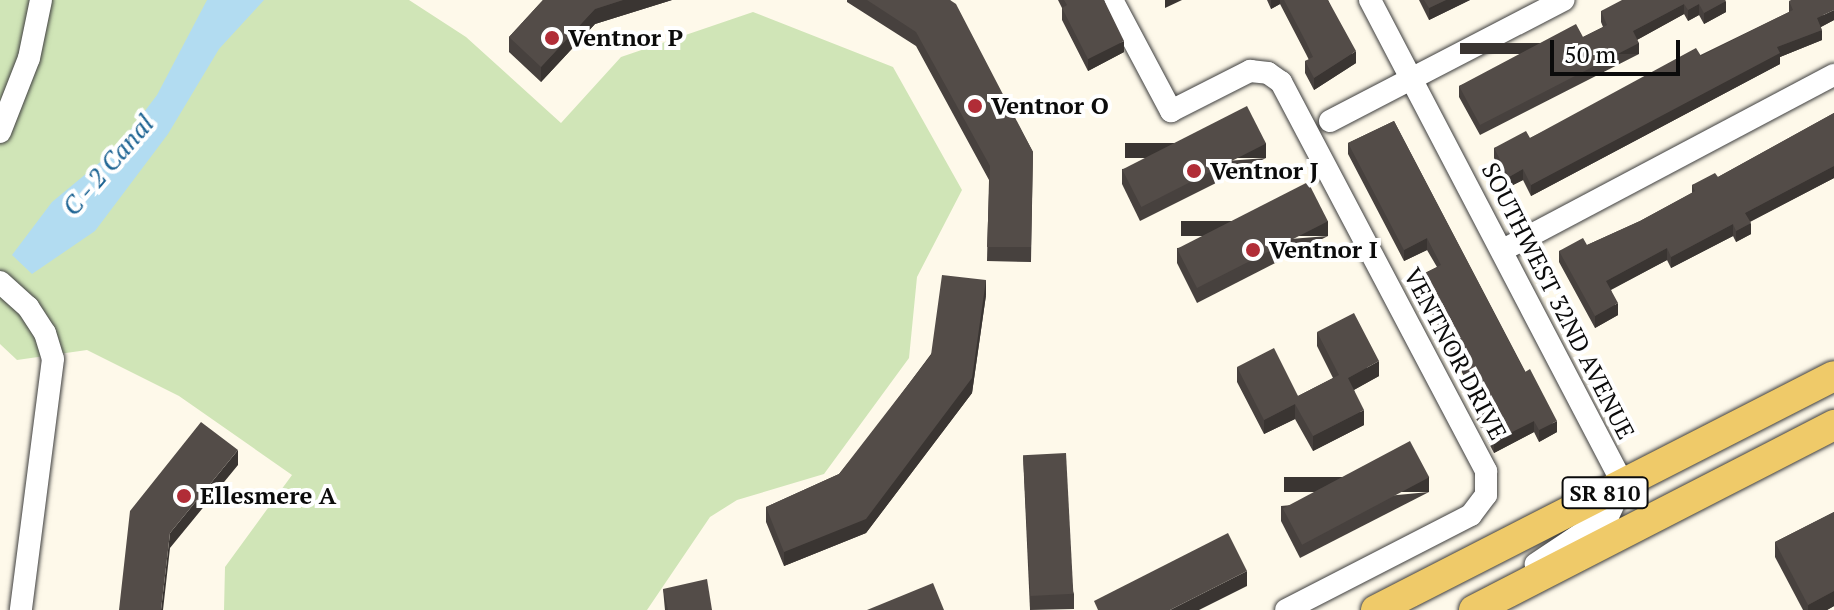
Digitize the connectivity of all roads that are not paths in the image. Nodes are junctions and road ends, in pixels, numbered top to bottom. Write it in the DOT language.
graph roads {
  1 [pos="41,0"];
  2 [pos="1112,0"];
  3 [pos="1370,0"];
  4 [pos="1563,0"];
  5 [pos="1834,75"];
  6 [pos="1412,81"];
  7 [pos="1330,121"];
  8 [pos="0,132"];
  9 [pos="1503,250"];
  10 [pos="0,282"];
  11 [pos="1834,376"];
  12 [pos="1834,425"];
  13 [pos="1623,484"];
  14 [pos="21,610"];
  15 [pos="1286,610"];
  16 [pos="1376,610"];
  17 [pos="1464,610"];
  18 [pos="1474,610"];
  1 -- 8 [label="street"];
  2 -- 15 [label="street, VENTNOR DRIVE"];
  3 -- 6 [label="street, SOUTHWEST 32ND AVENUE"];
  4 -- 6 [label="street"];
  5 -- 9 [label="street"];
  6 -- 7 [label="street"];
  6 -- 9 [label="street, SOUTHWEST 32ND AVENUE"];
  9 -- 13 [label="street, SOUTHWEST 32ND AVENUE"];
  10 -- 14 [label="street"];
  11 -- 13 [label="main road, SR 810"];
  12 -- 18 [label="main road, SR 810"];
  13 -- 16 [label="main road, SR 810"];
  13 -- 17 [label="street"];
}
